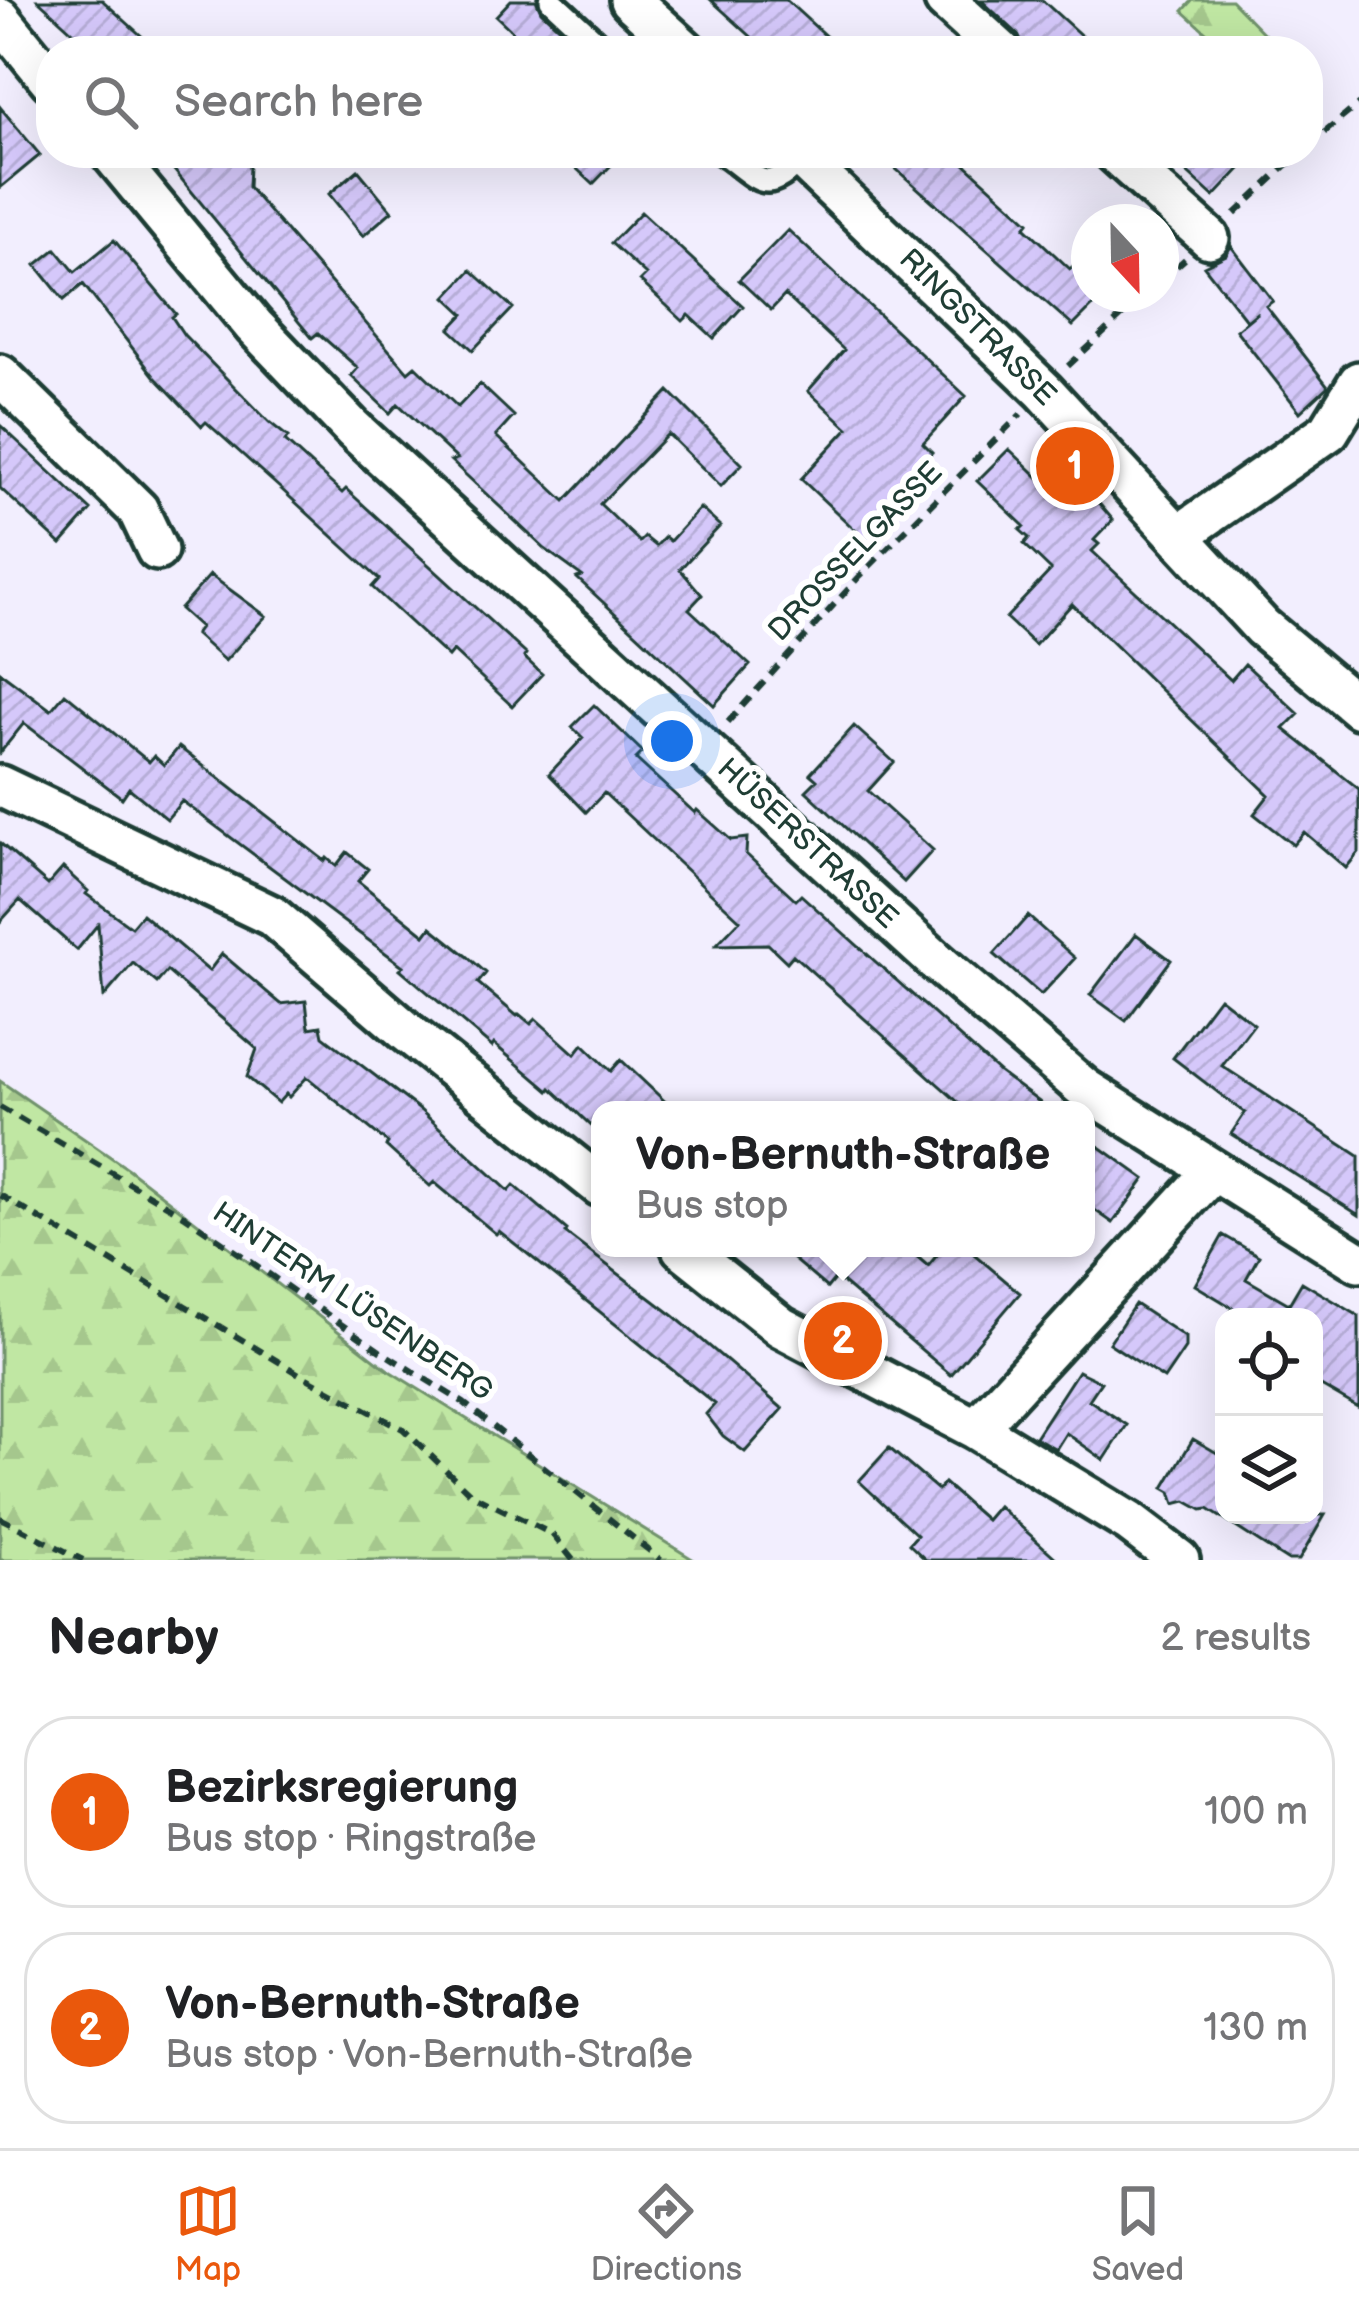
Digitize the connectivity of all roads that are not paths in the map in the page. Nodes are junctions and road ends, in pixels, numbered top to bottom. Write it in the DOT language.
graph roads {
  1 [pos="551,0"];
  2 [pos="631,0"];
  3 [pos="945,0"];
  4 [pos="0,18"];
  5 [pos="590,36"];
  6 [pos="670,36"];
  7 [pos="985,36"];
  8 [pos="36,62"];
  9 [pos="123,168"];
  10 [pos="745,168"];
  11 [pos="789,168"];
  12 [pos="811,168"];
  13 [pos="1132,168"];
  14 [pos="1209,238"];
  15 [pos="0,375"];
  16 [pos="1359,382"];
  17 [pos="1178,536"];
  18 [pos="157,550"];
  19 [pos="1359,709"];
  20 [pos="0,786"];
  21 [pos="1213,1172"];
  22 [pos="591,1179"];
  23 [pos="693,1257"];
  24 [pos="1359,1262"];
  25 [pos="976,1429"];
  26 [pos="1179,1560"];
  1 -- 5 [label="lane"];
  2 -- 6 [label="street"];
  3 -- 7 [label="street"];
  4 -- 8 [label="street"];
  9 -- 21 [label="street, HÜSERSTRASSE"];
  10 -- 11 [label="lane"];
  12 -- 17 [label="street, RINGSTRASSE"];
  13 -- 14 [label="street"];
  15 -- 18 [label="street"];
  16 -- 17 [label="street"];
  17 -- 19 [label="street, RINGSTRASSE"];
  20 -- 22 [label="street"];
  21 -- 24 [label="street, HÜSERSTRASSE"];
  21 -- 25 [label="street"];
  23 -- 25 [label="street"];
  25 -- 26 [label="street"];
}
